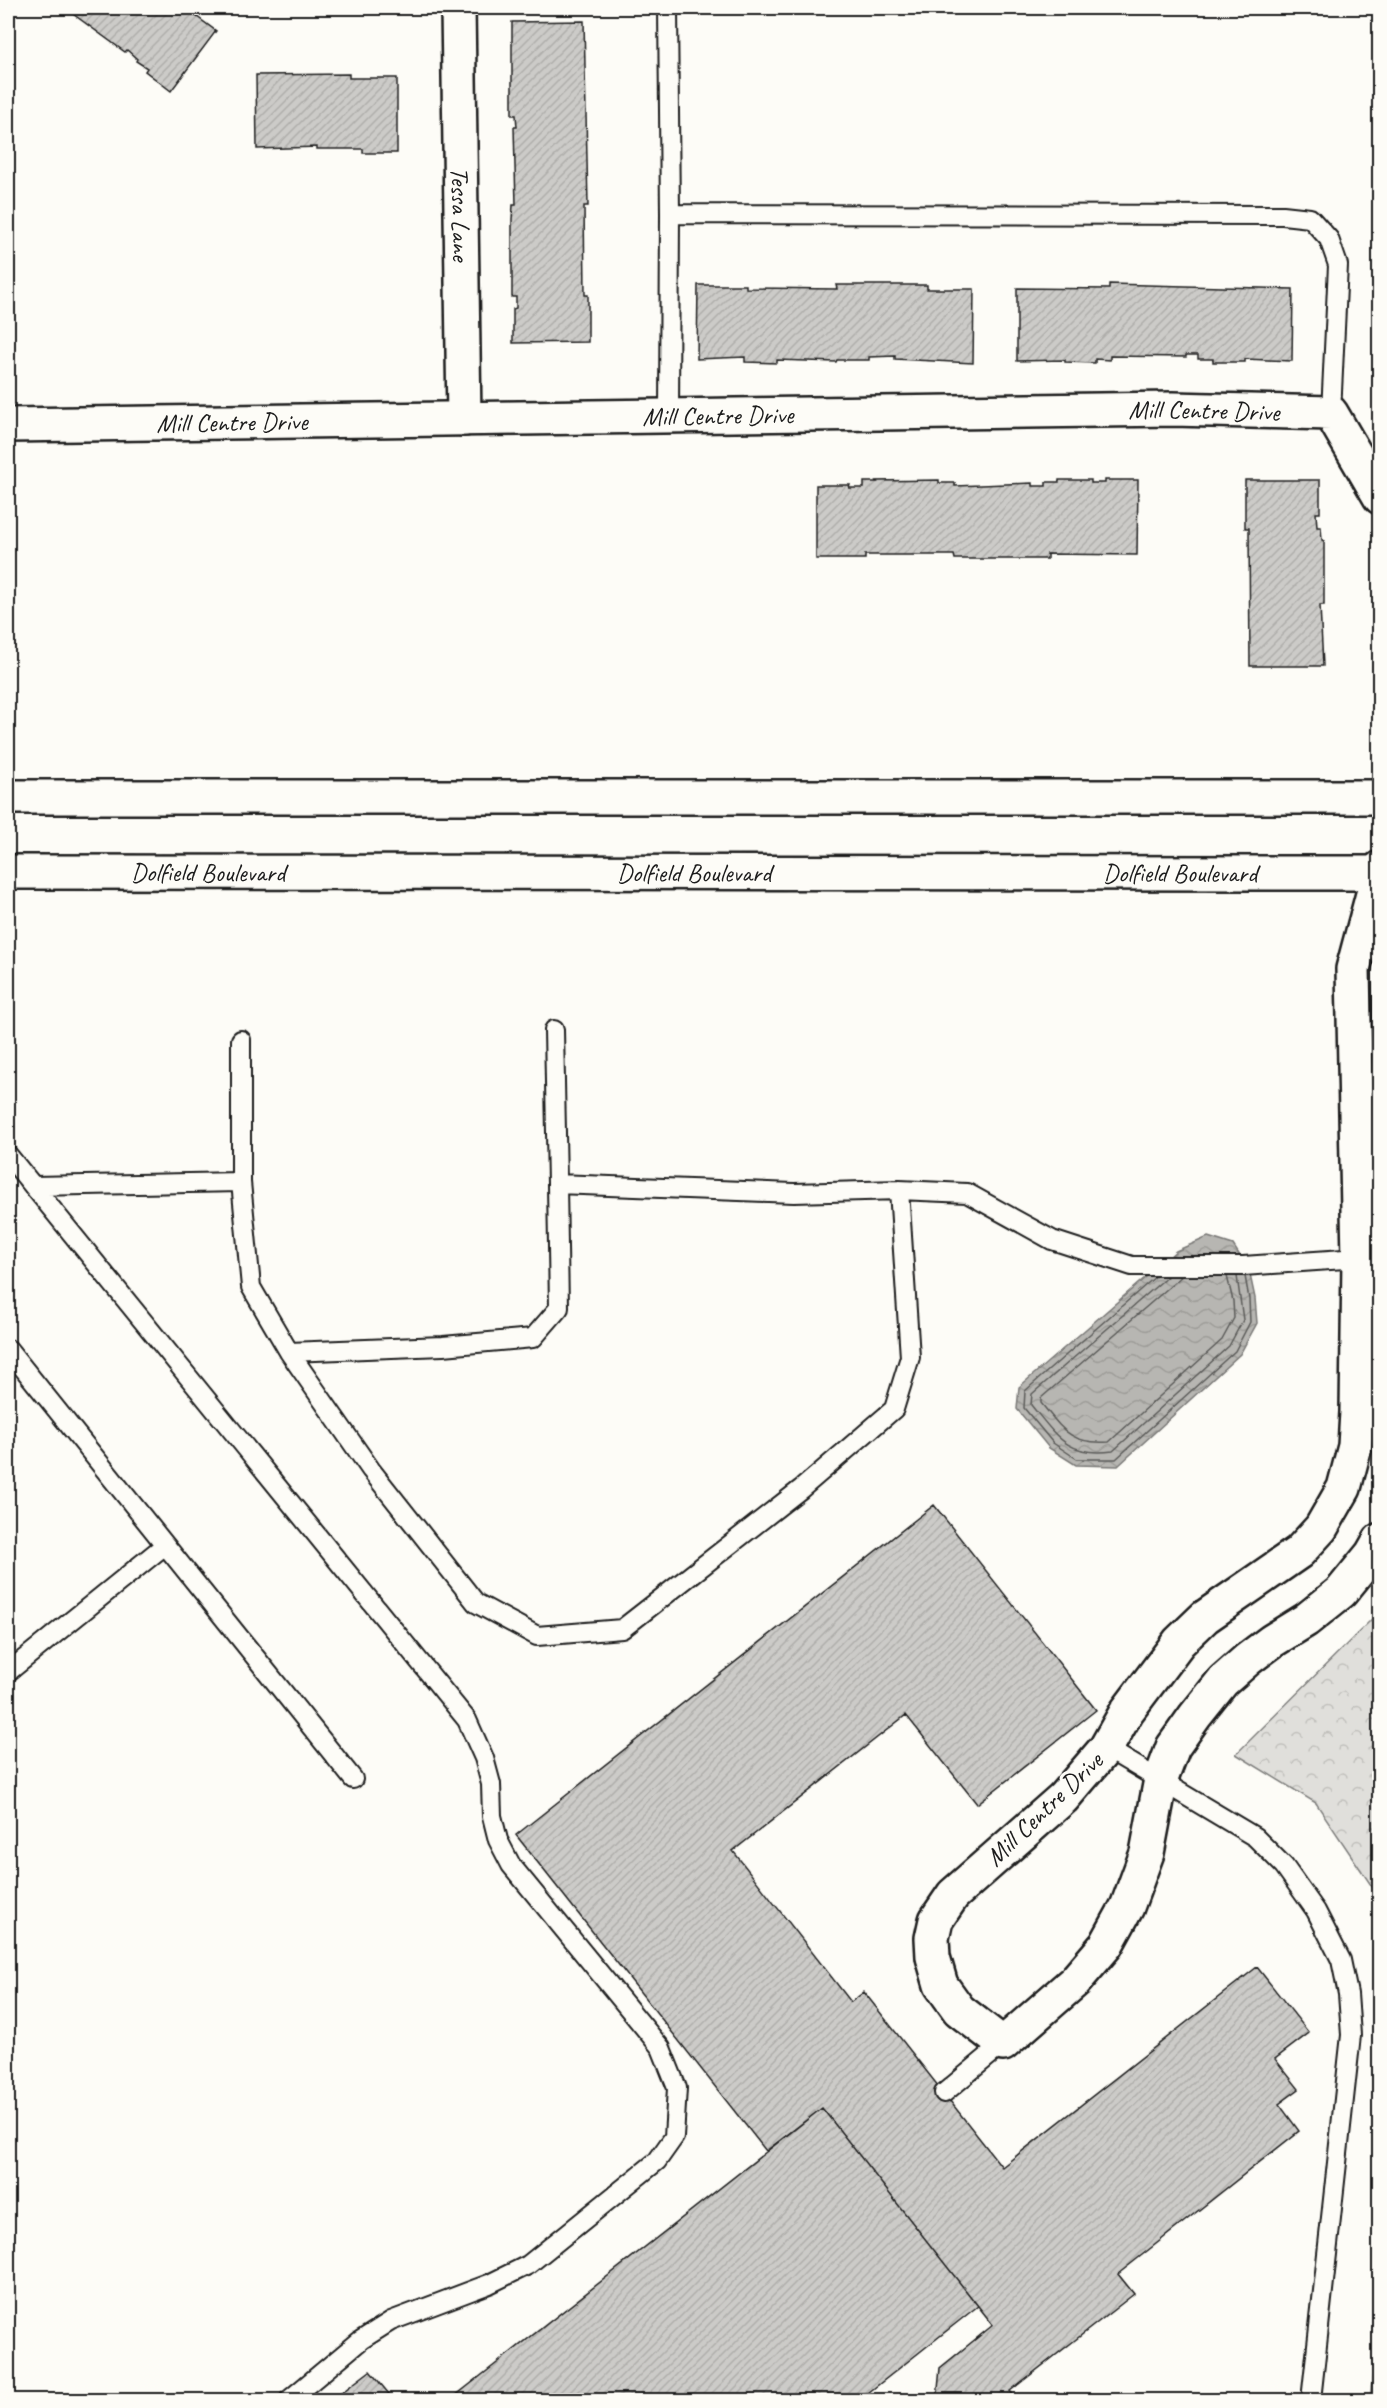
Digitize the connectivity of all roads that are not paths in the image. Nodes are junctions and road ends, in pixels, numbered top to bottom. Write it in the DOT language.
graph roads {
  1 [pos="458,8"];
  2 [pos="668,8"];
  3 [pos="670,214"];
  4 [pos="1331,413"];
  5 [pos="669,417"];
  6 [pos="464,418"];
  7 [pos="8,425"];
  8 [pos="1380,497"];
  9 [pos="8,797"];
  10 [pos="1380,797"];
  11 [pos="8,872"];
  12 [pos="1379,872"];
  13 [pos="554,1030"];
  14 [pos="241,1040"];
  15 [pos="8,1155"];
  16 [pos="242,1182"];
  17 [pos="556,1184"];
  18 [pos="33,1186"];
  19 [pos="899,1190"];
  20 [pos="1369,1259"];
  21 [pos="8,1349"];
  22 [pos="289,1352"];
  23 [pos="1380,1540"];
  24 [pos="165,1545"];
  25 [pos="8,1672"];
  26 [pos="1107,1748"];
  27 [pos="353,1779"];
  28 [pos="1161,1779"];
  29 [pos="1003,2044"];
  30 [pos="944,2093"];
  31 [pos="289,2400"];
  32 [pos="1311,2400"];
  1 -- 6 [label="street, Tessa Lane"];
  2 -- 3 [label="lane"];
  3 -- 4 [label="lane"];
  3 -- 5 [label="lane"];
  4 -- 5 [label="street, Mill Centre Drive"];
  4 -- 8 [label="street"];
  5 -- 6 [label="street, Mill Centre Drive"];
  6 -- 7 [label="street, Mill Centre Drive"];
  9 -- 10 [label="street"];
  11 -- 12 [label="street, Dolfield Boulevard"];
  12 -- 20 [label="street, Mill Centre Drive"];
  13 -- 17 [label="lane"];
  14 -- 16 [label="lane"];
  15 -- 18 [label="lane"];
  16 -- 18 [label="lane"];
  16 -- 22 [label="lane"];
  17 -- 19 [label="lane"];
  17 -- 22 [label="lane"];
  18 -- 31 [label="lane"];
  19 -- 20 [label="lane"];
  19 -- 22 [label="lane"];
  20 -- 26 [label="street, Mill Centre Drive"];
  21 -- 24 [label="lane"];
  23 -- 28 [label="street"];
  24 -- 25 [label="lane"];
  24 -- 27 [label="lane"];
  26 -- 28 [label="lane"];
  26 -- 29 [label="street, Mill Centre Drive"];
  28 -- 29 [label="street"];
  28 -- 32 [label="lane"];
  29 -- 30 [label="lane"];
}
